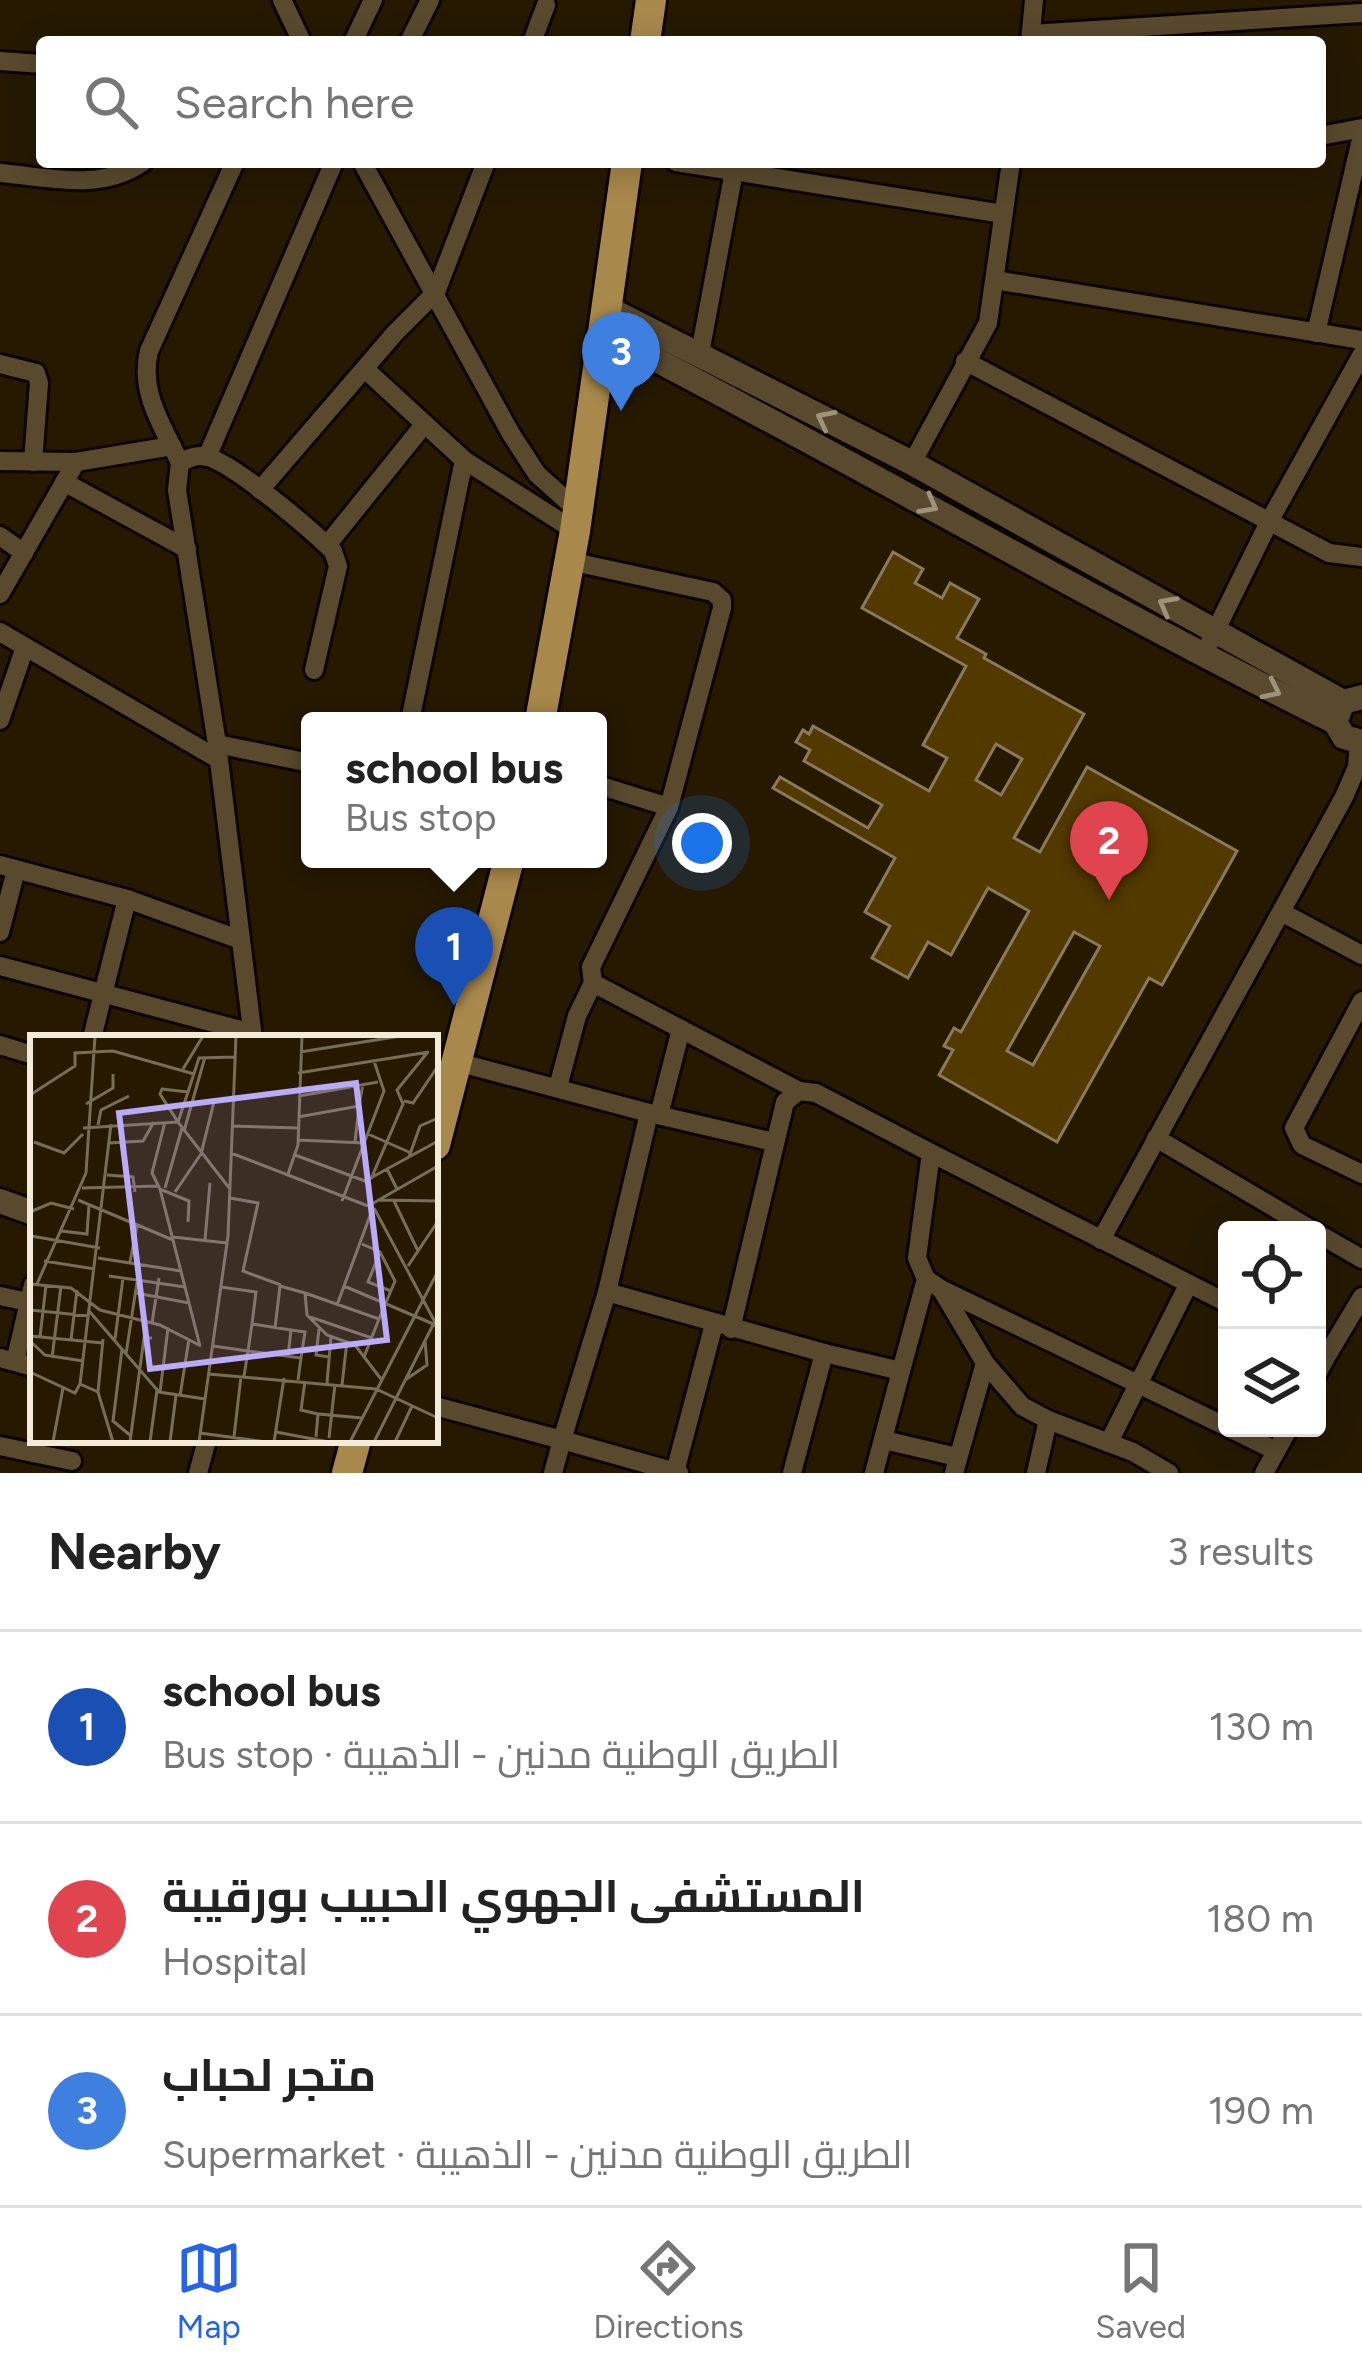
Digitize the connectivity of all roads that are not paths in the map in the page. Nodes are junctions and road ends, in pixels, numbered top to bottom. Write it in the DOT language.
graph roads {
  1 [pos="282,0"];
  2 [pos="373,0"];
  3 [pos="430,0"];
  4 [pos="652,0"];
  5 [pos="1034,0"];
  6 [pos="546,5"];
  7 [pos="1362,14"];
  8 [pos="299,36"];
  9 [pos="356,36"];
  10 [pos="412,36"];
  11 [pos="534,36"];
  12 [pos="646,36"];
  13 [pos="1031,36"];
  14 [pos="1059,36"];
  15 [pos="0,61"];
  16 [pos="36,64"];
  17 [pos="1362,131"];
  18 [pos="1326,135"];
  19 [pos="132,168"];
  20 [pos="232,168"];
  21 [pos="331,168"];
  22 [pos="365,168"];
  23 [pos="484,168"];
  24 [pos="626,168"];
  25 [pos="715,168"];
  26 [pos="1010,168"];
  27 [pos="734,171"];
  28 [pos="0,173"];
  29 [pos="1003,214"];
  30 [pos="995,280"];
  31 [pos="436,292"];
  32 [pos="605,320"];
  33 [pos="1316,333"];
  34 [pos="1362,340"];
  35 [pos="700,353"];
  36 [pos="1362,354"];
  37 [pos="965,362"];
  38 [pos="0,364"];
  39 [pos="366,370"];
  40 [pos="423,425"];
  41 [pos="176,455"];
  42 [pos="207,457"];
  43 [pos="464,460"];
  44 [pos="0,461"];
  45 [pos="33,462"];
  46 [pos="76,462"];
  47 [pos="912,463"];
  48 [pos="64,482"];
  49 [pos="260,490"];
  50 [pos="1270,520"];
  51 [pos="573,534"];
  52 [pos="0,536"];
  53 [pos="327,545"];
  54 [pos="187,549"];
  55 [pos="24,553"];
  56 [pos="1362,557"];
  57 [pos="0,594"];
  58 [pos="1215,631"];
  59 [pos="0,632"];
  60 [pos="26,647"];
  61 [pos="1202,656"];
  62 [pos="314,670"];
  63 [pos="1352,701"];
  64 [pos="2,710"];
  65 [pos="412,712"];
  66 [pos="542,712"];
  67 [pos="1360,742"];
  68 [pos="218,752"];
  69 [pos="301,762"];
  70 [pos="607,788"];
  71 [pos="669,807"];
  72 [pos="8,868"];
  73 [pos="507,868"];
  74 [pos="127,899"];
  75 [pos="1283,913"];
  76 [pos="0,932"];
  77 [pos="238,939"];
  78 [pos="1362,955"];
  79 [pos="0,966"];
  80 [pos="593,983"];
  81 [pos="104,993"];
  82 [pos="1362,1001"];
  83 [pos="680,1029"];
  84 [pos="93,1035"];
  85 [pos="252,1035"];
  86 [pos="0,1045"];
  87 [pos="30,1054"];
  88 [pos="457,1062"];
  89 [pos="558,1087"];
  90 [pos="800,1091"];
  91 [pos="654,1114"];
  92 [pos="438,1133"];
  93 [pos="1156,1138"];
  94 [pos="774,1142"];
  95 [pos="931,1153"];
  96 [pos="1362,1174"];
  97 [pos="0,1201"];
  98 [pos="30,1212"];
  99 [pos="1298,1221"];
  100 [pos="1326,1238"];
  101 [pos="1101,1240"];
  102 [pos="1362,1259"];
  103 [pos="933,1284"];
  104 [pos="1188,1285"];
  105 [pos="607,1292"];
  106 [pos="30,1293"];
  107 [pos="0,1296"];
  108 [pos="1362,1297"];
  109 [pos="1218,1299"];
  110 [pos="723,1326"];
  111 [pos="1326,1345"];
  112 [pos="824,1353"];
  113 [pos="16,1362"];
  114 [pos="985,1363"];
  115 [pos="901,1371"];
  116 [pos="1137,1384"];
  117 [pos="438,1407"];
  118 [pos="1048,1420"];
  119 [pos="1218,1423"];
  120 [pos="1247,1437"];
  121 [pos="1284,1437"];
  122 [pos="562,1440"];
  123 [pos="884,1440"];
  124 [pos="1109,1442"];
  125 [pos="206,1443"];
  126 [pos="355,1443"];
  127 [pos="0,1446"];
  128 [pos="1276,1451"];
  129 [pos="1133,1452"];
  130 [pos="956,1465"];
  131 [pos="70,1467"];
  132 [pos="677,1472"];
  133 [pos="198,1473"];
  134 [pos="347,1473"];
  135 [pos="553,1473"];
  136 [pos="792,1473"];
  137 [pos="874,1473"];
  138 [pos="1036,1473"];
  139 [pos="1128,1473"];
  140 [pos="1169,1473"];
  141 [pos="1264,1473"];
  1 -- 8 [label="street"];
  2 -- 9 [label="street"];
  3 -- 10 [label="street"];
  4 -- 12 [label="main road"];
  5 -- 13 [label="street"];
  6 -- 11 [label="street"];
  7 -- 14 [label="street"];
  15 -- 16 [label="street"];
  17 -- 18 [label="street"];
  17 -- 33 [label="street"];
  19 -- 28 [label="street"];
  20 -- 41 [label="street"];
  21 -- 42 [label="street"];
  22 -- 31 [label="street"];
  23 -- 31 [label="street"];
  24 -- 32 [label="main road"];
  25 -- 27 [label="street"];
  26 -- 29 [label="street"];
  27 -- 29 [label="street"];
  27 -- 35 [label="street"];
  29 -- 30 [label="street"];
  30 -- 33 [label="street"];
  30 -- 37 [label="street"];
  31 -- 39 [label="street"];
  31 -- 51 [label="street"];
  32 -- 35 [label="street"];
  32 -- 51 [label="main road"];
  32 -- 61 [label="street, one-way"];
  33 -- 34 [label="street"];
  47 -- 35 [label="street, one-way"];
  36 -- 50 [label="street"];
  37 -- 47 [label="street"];
  37 -- 50 [label="street"];
  38 -- 45 [label="street"];
  39 -- 40 [label="street"];
  39 -- 49 [label="street"];
  40 -- 43 [label="street"];
  40 -- 53 [label="street"];
  41 -- 42 [label="street"];
  41 -- 46 [label="street"];
  41 -- 54 [label="street"];
  42 -- 49 [label="street"];
  43 -- 51 [label="street"];
  43 -- 65 [label="street"];
  44 -- 45 [label="street"];
  45 -- 46 [label="street"];
  46 -- 48 [label="street"];
  58 -- 47 [label="street, one-way"];
  48 -- 54 [label="street"];
  48 -- 55 [label="street"];
  49 -- 53 [label="street"];
  50 -- 56 [label="street"];
  50 -- 58 [label="street"];
  51 -- 66 [label="main road"];
  51 -- 71 [label="street"];
  52 -- 55 [label="street"];
  53 -- 62 [label="street"];
  54 -- 68 [label="street"];
  55 -- 57 [label="street"];
  58 -- 61 [label="street"];
  58 -- 63 [label="street"];
  59 -- 60 [label="street"];
  60 -- 64 [label="street"];
  60 -- 68 [label="street"];
  61 -- 63 [label="street, one-way"];
  63 -- 67 [label="street"];
  67 -- 75 [label="street"];
  68 -- 69 [label="street"];
  68 -- 77 [label="street"];
  70 -- 71 [label="street"];
  71 -- 80 [label="street"];
  72 -- 74 [label="street"];
  72 -- 76 [label="street"];
  73 -- 88 [label="main road"];
  74 -- 77 [label="street"];
  74 -- 81 [label="street"];
  75 -- 78 [label="street"];
  75 -- 93 [label="street"];
  77 -- 85 [label="street"];
  79 -- 81 [label="street"];
  80 -- 83 [label="street"];
  80 -- 89 [label="street"];
  81 -- 84 [label="street"];
  81 -- 85 [label="street"];
  82 -- 96 [label="street"];
  83 -- 90 [label="street"];
  83 -- 91 [label="street"];
  86 -- 87 [label="street"];
  88 -- 89 [label="street"];
  88 -- 92 [label="main road"];
  89 -- 91 [label="street"];
  90 -- 94 [label="street"];
  90 -- 95 [label="street"];
  91 -- 94 [label="street"];
  91 -- 105 [label="street"];
  93 -- 99 [label="street"];
  93 -- 101 [label="street"];
  94 -- 110 [label="street"];
  95 -- 101 [label="street"];
  95 -- 103 [label="street"];
  97 -- 98 [label="street"];
  100 -- 102 [label="street"];
  101 -- 104 [label="street"];
  103 -- 114 [label="street"];
  103 -- 115 [label="street"];
  103 -- 116 [label="street"];
  104 -- 109 [label="street"];
  104 -- 116 [label="street"];
  105 -- 110 [label="street"];
  105 -- 122 [label="street"];
  106 -- 107 [label="street"];
  106 -- 113 [label="street"];
  108 -- 111 [label="street"];
  110 -- 112 [label="street"];
  110 -- 132 [label="street"];
  112 -- 115 [label="street"];
  112 -- 136 [label="street"];
  114 -- 118 [label="street"];
  114 -- 130 [label="street"];
  115 -- 123 [label="street"];
  116 -- 119 [label="street"];
  116 -- 124 [label="street"];
  117 -- 122 [label="street"];
  118 -- 124 [label="street"];
  118 -- 138 [label="street"];
  120 -- 128 [label="street"];
  121 -- 128 [label="street"];
  122 -- 132 [label="street"];
  122 -- 135 [label="street"];
  123 -- 130 [label="street"];
  123 -- 137 [label="street"];
  124 -- 129 [label="street"];
  125 -- 133 [label="street"];
  126 -- 134 [label="main road"];
  127 -- 131 [label="street"];
  128 -- 141 [label="street"];
  129 -- 139 [label="street"];
  129 -- 140 [label="street"];
}
